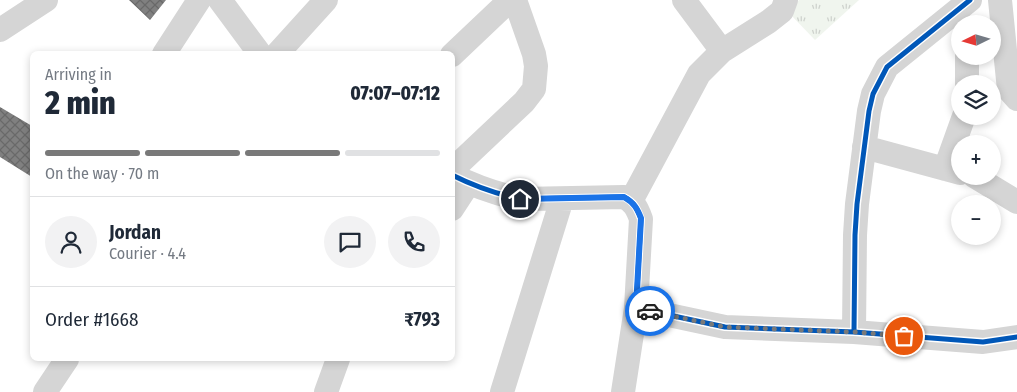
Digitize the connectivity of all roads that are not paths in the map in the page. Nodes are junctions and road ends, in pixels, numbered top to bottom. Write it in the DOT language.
graph roads {
  1 [pos="46,0"];
  2 [pos="199,0"];
  3 [pos="220,0"];
  4 [pos="326,0"];
  5 [pos="510,0"];
  6 [pos="515,0"];
  7 [pos="684,0"];
  8 [pos="786,0"];
  9 [pos="1000,0"];
  10 [pos="968,9"];
  11 [pos="0,30"];
  12 [pos="166,51"];
  13 [pos="258,51"];
  14 [pos="280,51"];
  15 [pos="722,51"];
  16 [pos="455,52"];
  17 [pos="1017,99"];
  18 [pos="864,147"];
  19 [pos="951,170"];
  20 [pos="458,176"];
  21 [pos="989,185"];
  22 [pos="455,192"];
  23 [pos="562,199"];
  24 [pos="631,201"];
  25 [pos="1017,202"];
  26 [pos="636,308"];
  27 [pos="854,332"];
  28 [pos="1017,338"];
  29 [pos="66,361"];
  30 [pos="337,361"];
  31 [pos="45,392"];
  32 [pos="326,392"];
  33 [pos="502,392"];
  34 [pos="623,392"];
  1 -- 11 [label="street"];
  2 -- 12 [label="street"];
  3 -- 13 [label="street"];
  4 -- 14 [label="street"];
  5 -- 16 [label="street"];
  6 -- 20 [label="street"];
  7 -- 15 [label="street"];
  8 -- 15 [label="street"];
  9 -- 17 [label="street"];
  10 -- 18 [label="street"];
  15 -- 24 [label="street"];
  18 -- 19 [label="street"];
  18 -- 27 [label="street"];
  20 -- 22 [label="street"];
  20 -- 23 [label="street"];
  21 -- 25 [label="street"];
  23 -- 24 [label="street"];
  23 -- 33 [label="street"];
  24 -- 26 [label="street"];
  26 -- 27 [label="street"];
  26 -- 34 [label="street"];
  27 -- 28 [label="street"];
  29 -- 31 [label="street"];
  30 -- 32 [label="street"];
}
